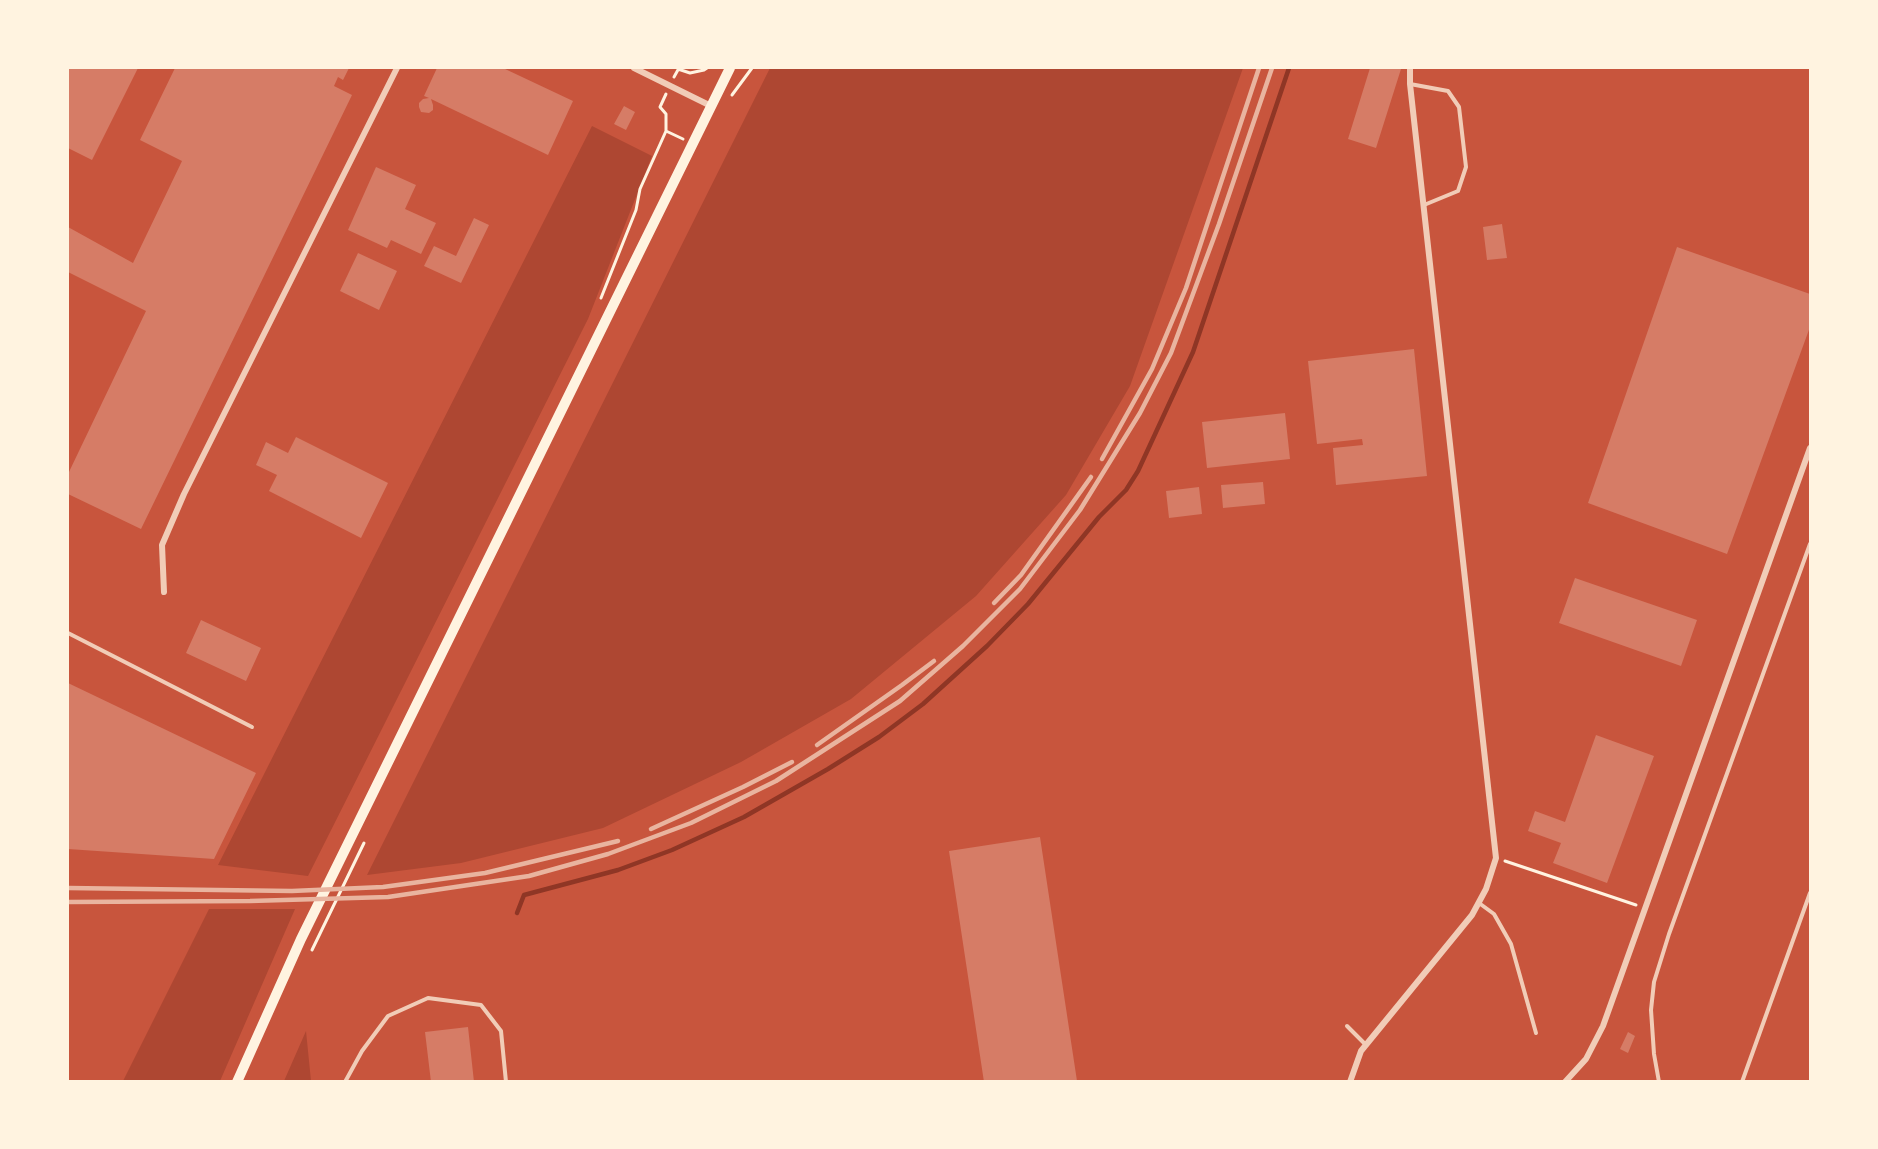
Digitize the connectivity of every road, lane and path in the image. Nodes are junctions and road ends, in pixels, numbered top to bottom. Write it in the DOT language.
graph roads {
  1 [pos="397,68"];
  2 [pos="634,68"];
  3 [pos="679,68"];
  4 [pos="707,68"];
  5 [pos="730,68"];
  6 [pos="1410,68"];
  7 [pos="1410,84"];
  8 [pos="670,86"];
  9 [pos="711,106"];
  10 [pos="666,131"];
  11 [pos="1424,206"];
  12 [pos="1810,448"];
  13 [pos="1810,544"];
  14 [pos="164,592"];
  15 [pos="68,633"];
  16 [pos="252,727"];
  17 [pos="1496,858"];
  18 [pos="349,874"];
  19 [pos="1810,893"];
  20 [pos="1479,903"];
  21 [pos="1646,909"];
  22 [pos="324,925"];
  23 [pos="1347,1026"];
  24 [pos="1536,1033"];
  25 [pos="1366,1045"];
  26 [pos="237,1082"];
  27 [pos="345,1082"];
  28 [pos="506,1082"];
  29 [pos="1350,1082"];
  30 [pos="1565,1082"];
  31 [pos="1659,1082"];
  32 [pos="1742,1082"];
  1 -- 14 [label="street"];
  2 -- 8 [label="street"];
  3 -- 4 [label="path"];
  3 -- 8 [label="path"];
  5 -- 9 [label="main road"];
  6 -- 7 [label="street"];
  7 -- 11 [label="street"];
  7 -- 11 [label="lane"];
  8 -- 9 [label="street"];
  8 -- 10 [label="path"];
  9 -- 26 [label="main road"];
  11 -- 17 [label="street"];
  12 -- 21 [label="street"];
  13 -- 31 [label="lane"];
  15 -- 16 [label="lane"];
  17 -- 20 [label="street"];
  17 -- 21 [label="path"];
  18 -- 22 [label="path"];
  19 -- 32 [label="lane"];
  20 -- 24 [label="lane"];
  20 -- 25 [label="street"];
  21 -- 30 [label="street"];
  23 -- 25 [label="lane"];
  25 -- 29 [label="street"];
  27 -- 28 [label="lane"];
}
